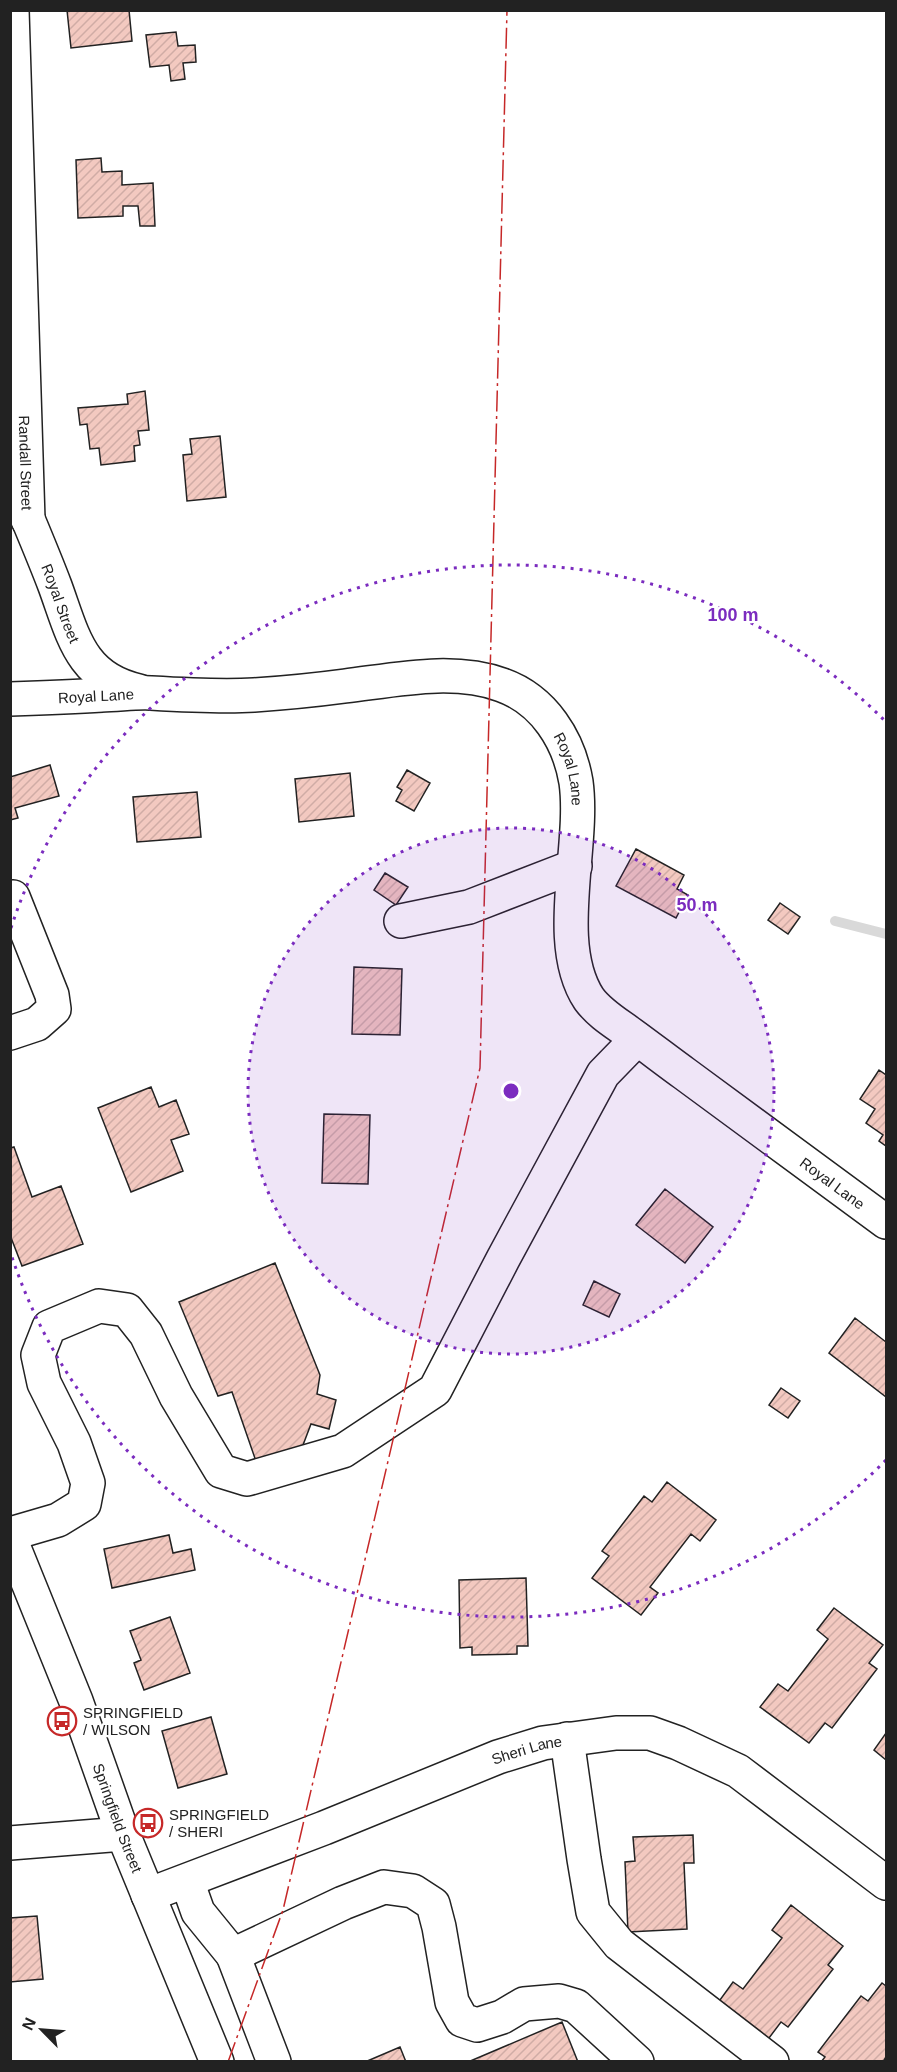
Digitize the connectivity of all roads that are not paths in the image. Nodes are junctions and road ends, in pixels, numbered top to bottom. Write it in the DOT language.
graph roads {
  1 [pos="12,29"];
  2 [pos="10,476"];
  3 [pos="28,520"];
  4 [pos="150,693"];
  5 [pos="10,699"];
  6 [pos="575,866"];
  7 [pos="13,897"];
  8 [pos="401,921"];
  9 [pos="10,1033"];
  10 [pos="637,1039"];
  11 [pos="886,1222"];
  12 [pos="10,1536"];
  13 [pos="567,1739"];
  14 [pos="123,1834"];
  15 [pos="10,1843"];
  16 [pos="187,1881"];
  17 [pos="886,1883"];
  18 [pos="148,1895"];
  19 [pos="233,1955"];
  20 [pos="217,2061"];
  21 [pos="274,2061"];
  22 [pos="637,2061"];
  23 [pos="772,2061"];
  1 -- 3 [label="street, Randall Street"];
  2 -- 3 [label="street, Royal Street"];
  3 -- 4 [label="street, Royal Street"];
  4 -- 5 [label="street, Royal Lane"];
  4 -- 6 [label="street, Royal Lane"];
  6 -- 8 [label="street"];
  6 -- 10 [label="street, Royal Lane"];
  7 -- 9 [label="street"];
  10 -- 11 [label="street, Royal Lane"];
  10 -- 12 [label="street"];
  12 -- 14 [label="street, Springfield Street"];
  13 -- 16 [label="street, Sheri Lane"];
  13 -- 17 [label="street, Sheri Lane"];
  13 -- 23 [label="street"];
  14 -- 15 [label="street"];
  14 -- 18 [label="street, Springfield Street"];
  16 -- 18 [label="street, Sheri Lane"];
  16 -- 19 [label="street"];
  18 -- 20 [label="street, Springfield Street"];
  19 -- 21 [label="street"];
  19 -- 22 [label="street"];
}
